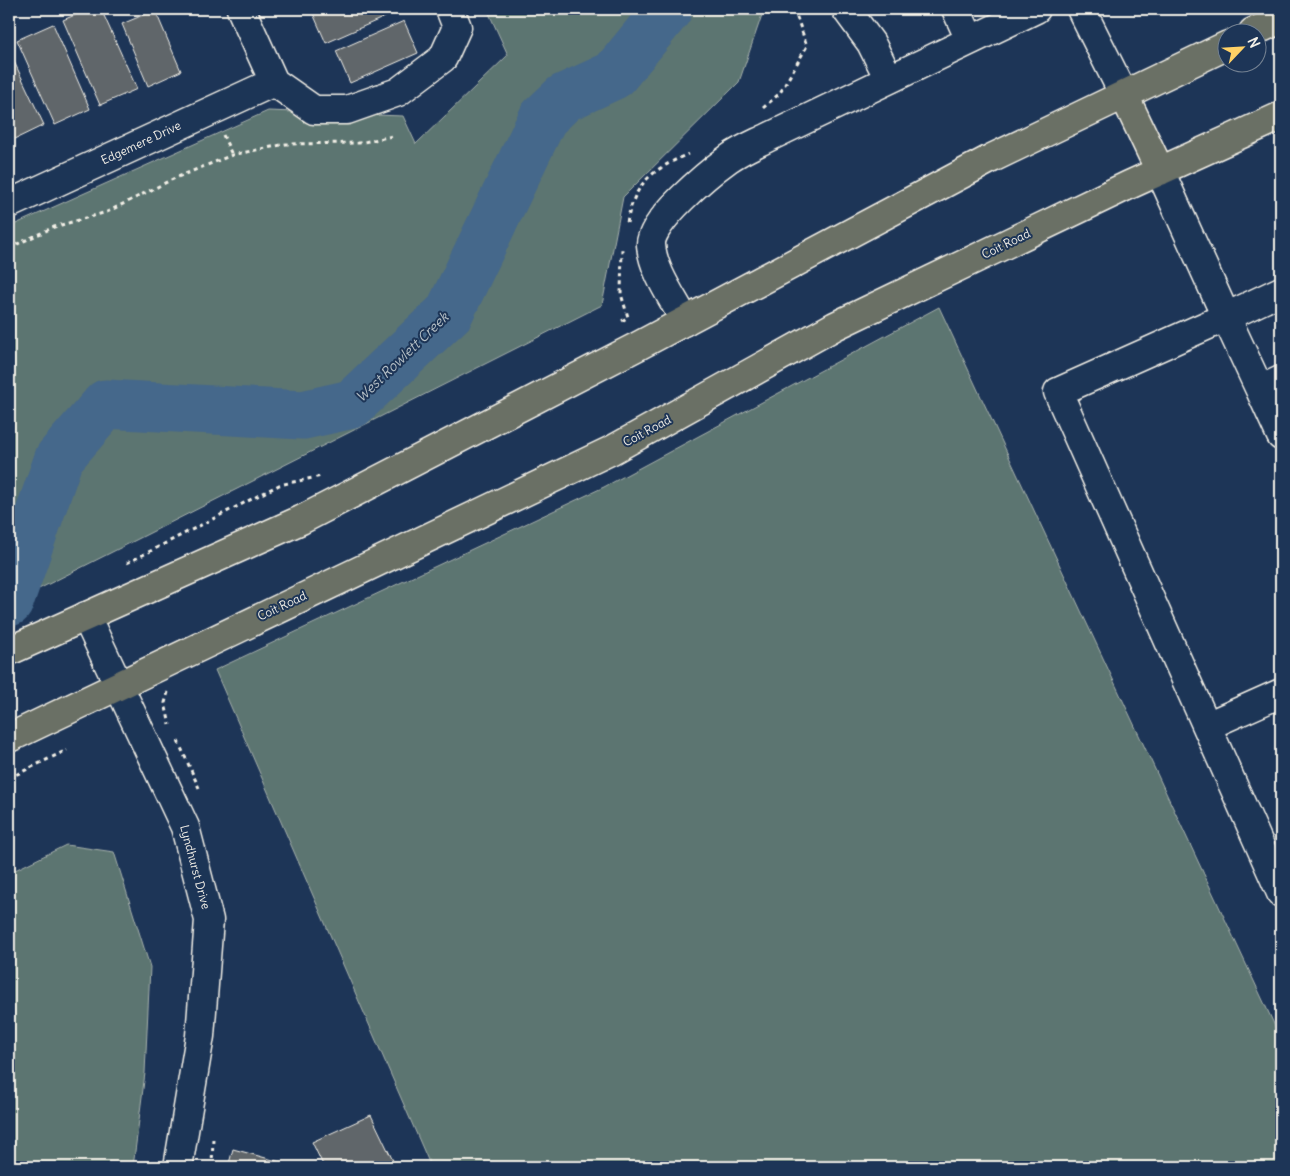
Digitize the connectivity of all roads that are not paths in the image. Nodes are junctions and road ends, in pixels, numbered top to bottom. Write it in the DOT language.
graph roads {
  1 [pos="242,9"];
  2 [pos="450,9"];
  3 [pos="846,9"];
  4 [pos="862,9"];
  5 [pos="956,9"];
  6 [pos="1036,9"];
  7 [pos="1081,9"];
  8 [pos="1281,19"];
  9 [pos="1268,25"];
  10 [pos="970,40"];
  11 [pos="871,43"];
  12 [pos="1218,50"];
  13 [pos="889,79"];
  14 [pos="274,82"];
  15 [pos="1124,94"];
  16 [pos="1281,116"];
  17 [pos="1160,171"];
  18 [pos="9,204"];
  19 [pos="1281,292"];
  20 [pos="1226,317"];
  21 [pos="685,321"];
  22 [pos="1271,385"];
  23 [pos="1281,436"];
  24 [pos="86,616"];
  25 [pos="12,650"];
  26 [pos="119,685"];
  27 [pos="1281,692"];
  28 [pos="1207,726"];
  29 [pos="9,738"];
  30 [pos="1281,893"];
  31 [pos="178,1167"];
  1 -- 14 [label="street"];
  2 -- 14 [label="street"];
  3 -- 11 [label="street"];
  4 -- 11 [label="street"];
  5 -- 10 [label="street"];
  6 -- 10 [label="street"];
  7 -- 15 [label="street"];
  8 -- 9 [label="main road"];
  10 -- 13 [label="street"];
  11 -- 13 [label="street"];
  12 -- 15 [label="main road"];
  13 -- 21 [label="street"];
  14 -- 18 [label="street, Edgemere Drive"];
  15 -- 17 [label="main road"];
  15 -- 21 [label="main road"];
  16 -- 17 [label="main road, Coit Road"];
  17 -- 20 [label="street"];
  17 -- 26 [label="main road, Coit Road"];
  19 -- 20 [label="street"];
  20 -- 22 [label="street"];
  20 -- 28 [label="street"];
  21 -- 24 [label="main road"];
  22 -- 23 [label="street"];
  24 -- 25 [label="main road"];
  24 -- 26 [label="street, Lyndhurst Drive"];
  26 -- 29 [label="main road, Coit Road"];
  26 -- 31 [label="street, Lyndhurst Drive"];
  27 -- 28 [label="street"];
  28 -- 30 [label="street"];
}
